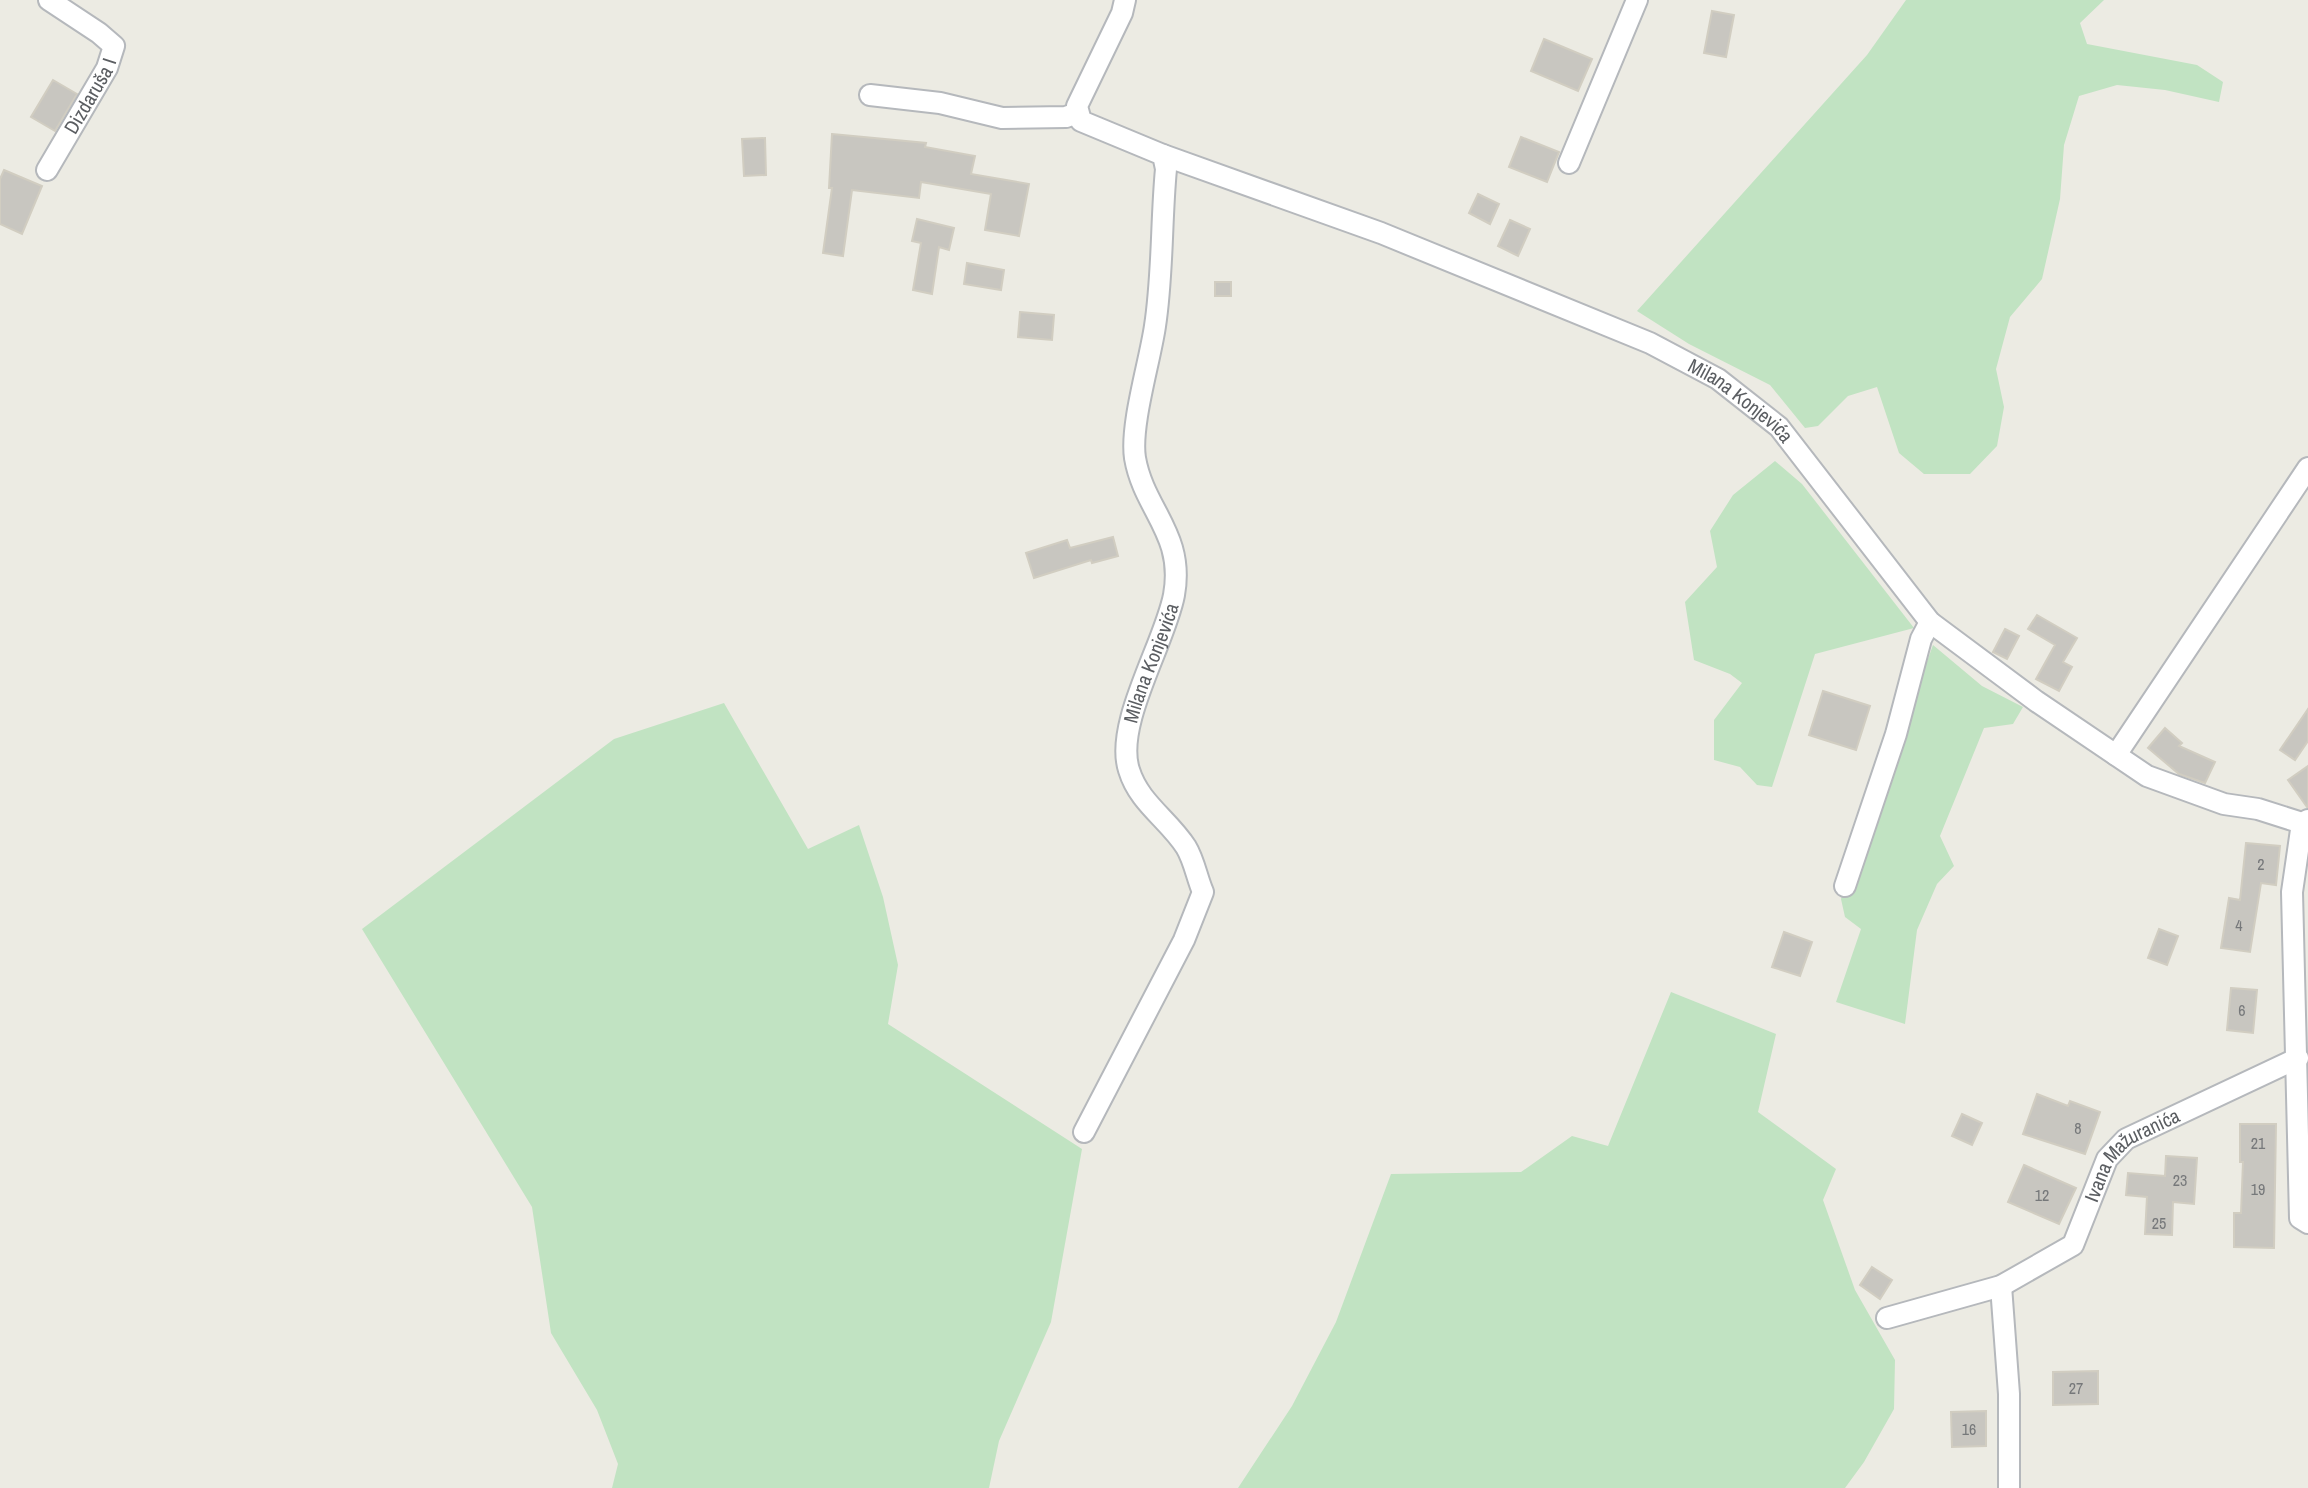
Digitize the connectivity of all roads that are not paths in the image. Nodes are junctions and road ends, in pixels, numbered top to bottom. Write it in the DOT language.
graph roads {
  1 [pos="49,0"];
  2 [pos="1125,0"];
  3 [pos="1637,0"];
  4 [pos="870,95"];
  5 [pos="1077,113"];
  6 [pos="1163,155"];
  7 [pos="1569,163"];
  8 [pos="47,170"];
  9 [pos="2308,468"];
  10 [pos="1930,622"];
  11 [pos="2116,755"];
  12 [pos="2305,822"];
  13 [pos="1845,886"];
  14 [pos="2300,1043"];
  15 [pos="1084,1132"];
  16 [pos="2308,1223"];
  17 [pos="2001,1286"];
  18 [pos="1887,1318"];
  19 [pos="2009,1488"];
  1 -- 8 [label="street, Dizdaruša I"];
  2 -- 5 [label="street"];
  3 -- 7 [label="street"];
  4 -- 5 [label="street"];
  5 -- 6 [label="street, Milana Konjevića"];
  6 -- 10 [label="street, Milana Konjevića"];
  6 -- 15 [label="street, Milana Konjevića"];
  9 -- 11 [label="street"];
  10 -- 11 [label="street, Milana Konjevića"];
  10 -- 13 [label="street"];
  11 -- 12 [label="street, Milana Konjevića"];
  12 -- 14 [label="street"];
  14 -- 16 [label="street"];
  14 -- 17 [label="street, Ivana Mažuranića"];
  17 -- 18 [label="street, Ivana Mažuranića"];
  17 -- 19 [label="street"];
}
